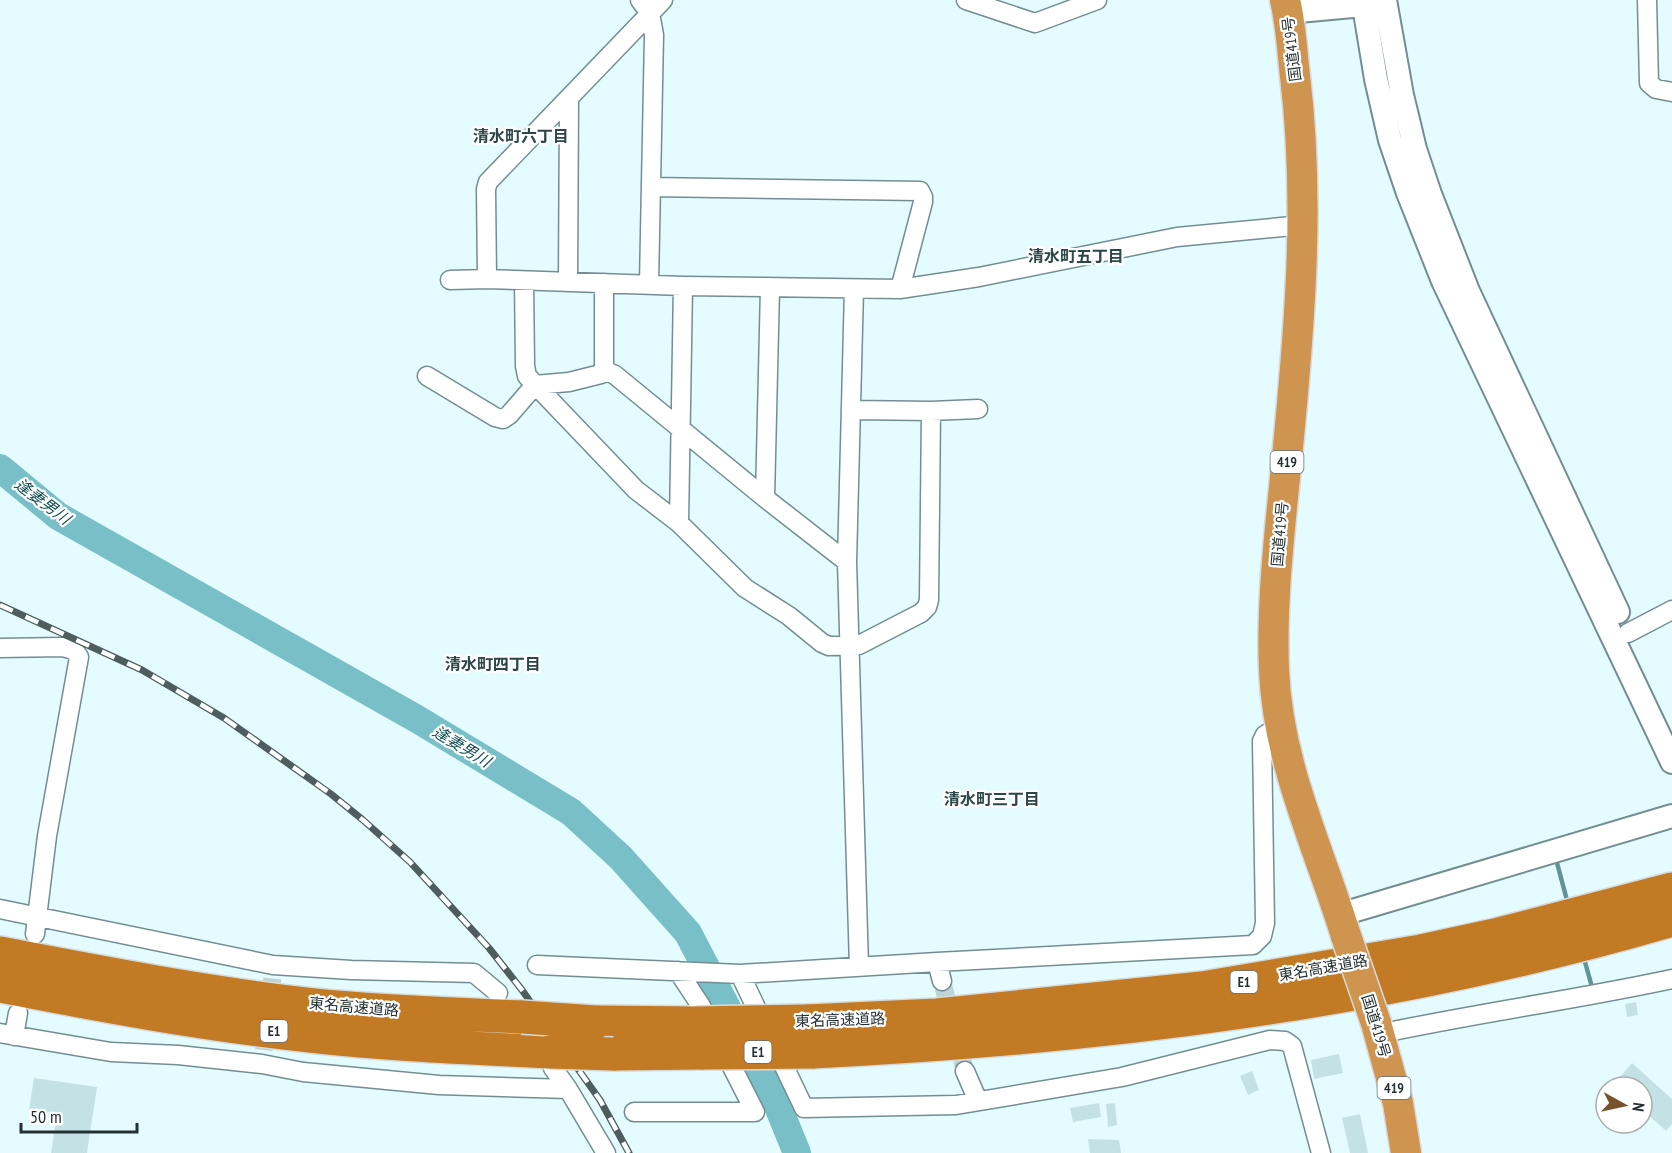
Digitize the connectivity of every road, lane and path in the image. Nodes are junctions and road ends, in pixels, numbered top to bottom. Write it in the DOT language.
graph roads {
  1 [pos="966,0"];
  2 [pos="1097,0"];
  3 [pos="1647,0"];
  4 [pos="1374,1"];
  5 [pos="651,4"];
  6 [pos="1287,6"];
  7 [pos="1672,92"];
  8 [pos="569,99"];
  9 [pos="651,187"];
  10 [pos="1303,225"];
  11 [pos="487,279"];
  12 [pos="450,280"];
  13 [pos="524,281"];
  14 [pos="568,282"];
  15 [pos="604,283"];
  16 [pos="650,284"];
  17 [pos="683,286"];
  18 [pos="770,288"];
  19 [pos="854,289"];
  20 [pos="900,289"];
  21 [pos="604,370"];
  22 [pos="428,376"];
  23 [pos="535,385"];
  24 [pos="978,409"];
  25 [pos="852,410"];
  26 [pos="931,411"];
  27 [pos="680,428"];
  28 [pos="765,498"];
  29 [pos="679,523"];
  30 [pos="847,562"];
  31 [pos="1672,610"];
  32 [pos="1628,633"];
  33 [pos="848,646"];
  34 [pos="0,648"];
  35 [pos="1672,725"];
  36 [pos="1280,726"];
  37 [pos="1672,762"];
  38 [pos="1672,816"];
  39 [pos="1672,889"];
  40 [pos="0,909"];
  41 [pos="1672,920"];
  42 [pos="36,926"];
  43 [pos="1343,926"];
  44 [pos="0,953"];
  45 [pos="937,962"];
  46 [pos="537,965"];
  47 [pos="859,967"];
  48 [pos="683,971"];
  49 [pos="736,974"];
  50 [pos="1672,978"];
  51 [pos="942,981"];
  52 [pos="0,986"];
  53 [pos="498,993"];
  54 [pos="18,1013"];
  55 [pos="1378,1029"];
  56 [pos="7,1035"];
  57 [pos="810,1037"];
  58 [pos="700,1038"];
  59 [pos="551,1060"];
  60 [pos="965,1071"];
  61 [pos="568,1089"];
  62 [pos="978,1101"];
  63 [pos="634,1112"];
  64 [pos="606,1153"];
  65 [pos="1321,1153"];
  66 [pos="1406,1153"];
  1 -- 2 [label="street"];
  3 -- 7 [label="street"];
  4 -- 6 [label="street"];
  4 -- 32 [label="street"];
  4 -- 37 [label="street"];
  5 -- 8 [label="street"];
  5 -- 9 [label="street"];
  6 -- 10 [label="highway, 国道419号 / 419"];
  8 -- 11 [label="street"];
  8 -- 14 [label="street"];
  9 -- 16 [label="street"];
  9 -- 20 [label="street"];
  10 -- 20 [label="street"];
  10 -- 36 [label="highway, 国道419号 / 419"];
  11 -- 12 [label="street"];
  11 -- 13 [label="street"];
  13 -- 14 [label="street"];
  13 -- 23 [label="street"];
  14 -- 15 [label="street"];
  15 -- 16 [label="street"];
  15 -- 21 [label="street"];
  16 -- 17 [label="street"];
  17 -- 18 [label="street"];
  17 -- 27 [label="street"];
  18 -- 19 [label="street"];
  18 -- 28 [label="street"];
  19 -- 20 [label="street"];
  19 -- 25 [label="street"];
  21 -- 23 [label="street"];
  21 -- 27 [label="street"];
  22 -- 23 [label="street"];
  23 -- 29 [label="street"];
  24 -- 26 [label="street"];
  25 -- 26 [label="street"];
  25 -- 30 [label="street"];
  26 -- 33 [label="street"];
  27 -- 28 [label="street"];
  27 -- 29 [label="street"];
  28 -- 30 [label="street"];
  29 -- 33 [label="street"];
  30 -- 33 [label="street"];
  31 -- 32 [label="street"];
  32 -- 35 [label="street"];
  33 -- 47 [label="street"];
  34 -- 42 [label="street"];
  36 -- 43 [label="highway, 国道419号 / 419"];
  36 -- 45 [label="street"];
  38 -- 43 [label="street"];
  39 -- 57 [label="highway, 東名高速道路 / E1"];
  40 -- 42 [label="street"];
  41 -- 57 [label="highway, 東名高速道路 / E1"];
  42 -- 53 [label="street"];
  43 -- 55 [label="highway, 国道419号 / 419, bridge"];
  44 -- 58 [label="highway, 東名高速道路 / E1, bridge"];
  45 -- 47 [label="street"];
  45 -- 51 [label="street"];
  46 -- 48 [label="street"];
  47 -- 49 [label="street"];
  48 -- 49 [label="street"];
  48 -- 63 [label="street"];
  49 -- 62 [label="street"];
  50 -- 55 [label="street"];
  52 -- 59 [label="highway, 東名高速道路 / E1"];
  54 -- 56 [label="street"];
  55 -- 66 [label="highway, 国道419号 / 419"];
  56 -- 61 [label="street"];
  57 -- 58 [label="highway, 東名高速道路 / E1, bridge"];
  58 -- 59 [label="highway, 東名高速道路 / E1, bridge"];
  59 -- 61 [label="street"];
  60 -- 62 [label="street"];
  61 -- 64 [label="street"];
  62 -- 65 [label="street"];
}
